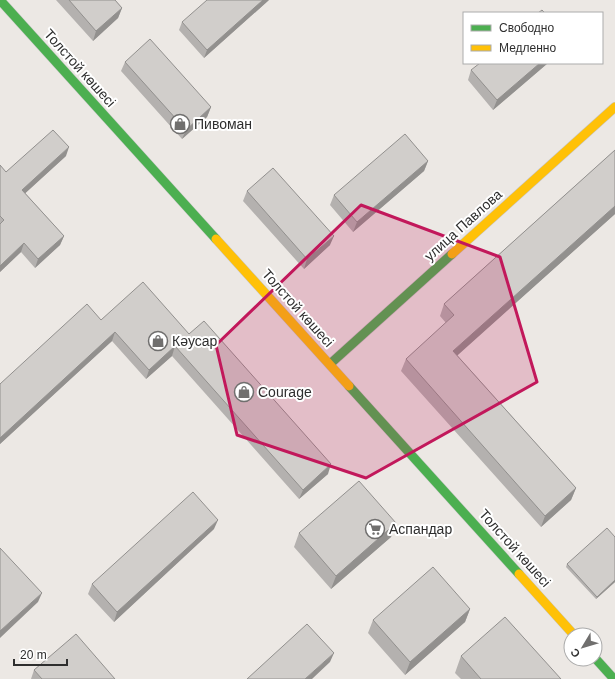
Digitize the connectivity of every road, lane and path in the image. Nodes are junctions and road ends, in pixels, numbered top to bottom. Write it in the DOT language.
graph roads {
  1 [pos="0,0"];
  2 [pos="615,107"];
  3 [pos="330,364"];
  4 [pos="567,627"];
  5 [pos="603,667"];
  6 [pos="614,679"];
  1 -- 3 [label="main road, Толстой көшесі"];
  2 -- 3 [label="main road, улица Павлова"];
  3 -- 4 [label="main road, Толстой көшесі"];
  5 -- 6 [label="main road"];
}
